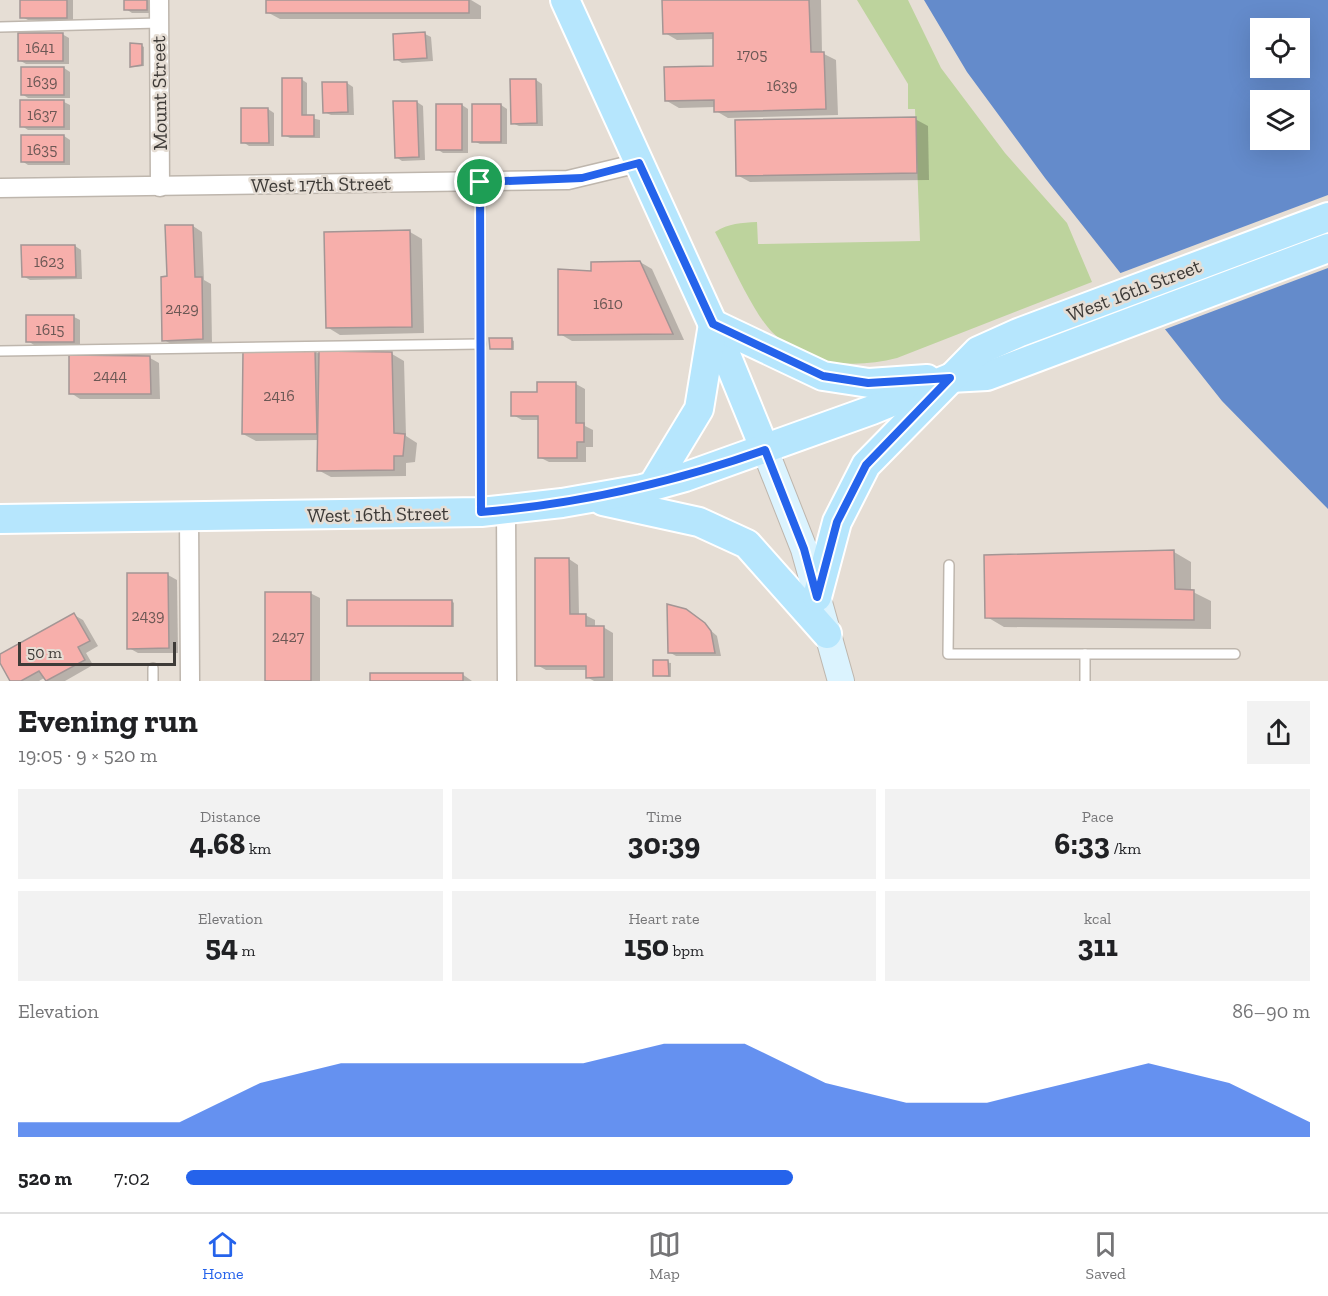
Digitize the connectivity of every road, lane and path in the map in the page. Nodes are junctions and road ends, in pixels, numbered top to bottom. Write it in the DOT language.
graph roads {
  1 [pos="159,0"];
  2 [pos="565,0"];
  3 [pos="159,23"];
  4 [pos="0,27"];
  5 [pos="639,163"];
  6 [pos="480,182"];
  7 [pos="160,187"];
  8 [pos="0,188"];
  9 [pos="1328,217"];
  10 [pos="1328,248"];
  11 [pos="713,324"];
  12 [pos="480,344"];
  13 [pos="0,351"];
  14 [pos="950,378"];
  15 [pos="765,450"];
  16 [pos="653,485"];
  17 [pos="592,498"];
  18 [pos="494,511"];
  19 [pos="189,517"];
  20 [pos="0,519"];
  21 [pos="949,565"];
  22 [pos="817,597"];
  23 [pos="827,634"];
  24 [pos="1085,654"];
  25 [pos="1234,654"];
  26 [pos="153,668"];
  27 [pos="153,681"];
  28 [pos="190,681"];
  29 [pos="507,681"];
  30 [pos="841,681"];
  31 [pos="1085,681"];
  1 -- 3 [label="street, Mount Street"];
  2 -- 5 [label="main road"];
  3 -- 4 [label="lane"];
  3 -- 7 [label="street, Mount Street"];
  5 -- 6 [label="street, West 17th Street"];
  5 -- 11 [label="main road"];
  6 -- 7 [label="street, West 17th Street"];
  6 -- 12 [label="lane"];
  7 -- 8 [label="street, West 17th Street"];
  9 -- 14 [label="main road, West 16th Street"];
  10 -- 14 [label="main road, West 16th Street"];
  11 -- 14 [label="main road"];
  11 -- 15 [label="main road"];
  11 -- 16 [label="main road"];
  12 -- 13 [label="lane"];
  12 -- 18 [label="lane"];
  14 -- 15 [label="main road, West 16th Street"];
  14 -- 22 [label="main road"];
  15 -- 16 [label="main road, West 16th Street"];
  15 -- 22 [label="main road"];
  16 -- 17 [label="main road, West 16th Street"];
  17 -- 18 [label="main road, West 16th Street"];
  17 -- 23 [label="main road"];
  18 -- 19 [label="main road, West 16th Street"];
  18 -- 29 [label="street"];
  19 -- 20 [label="main road, West 16th Street"];
  19 -- 28 [label="street"];
  21 -- 24 [label="lane"];
  22 -- 23 [label="main road"];
  23 -- 30 [label="main road"];
  24 -- 25 [label="lane"];
  24 -- 31 [label="lane"];
  26 -- 27 [label="lane"];
}
